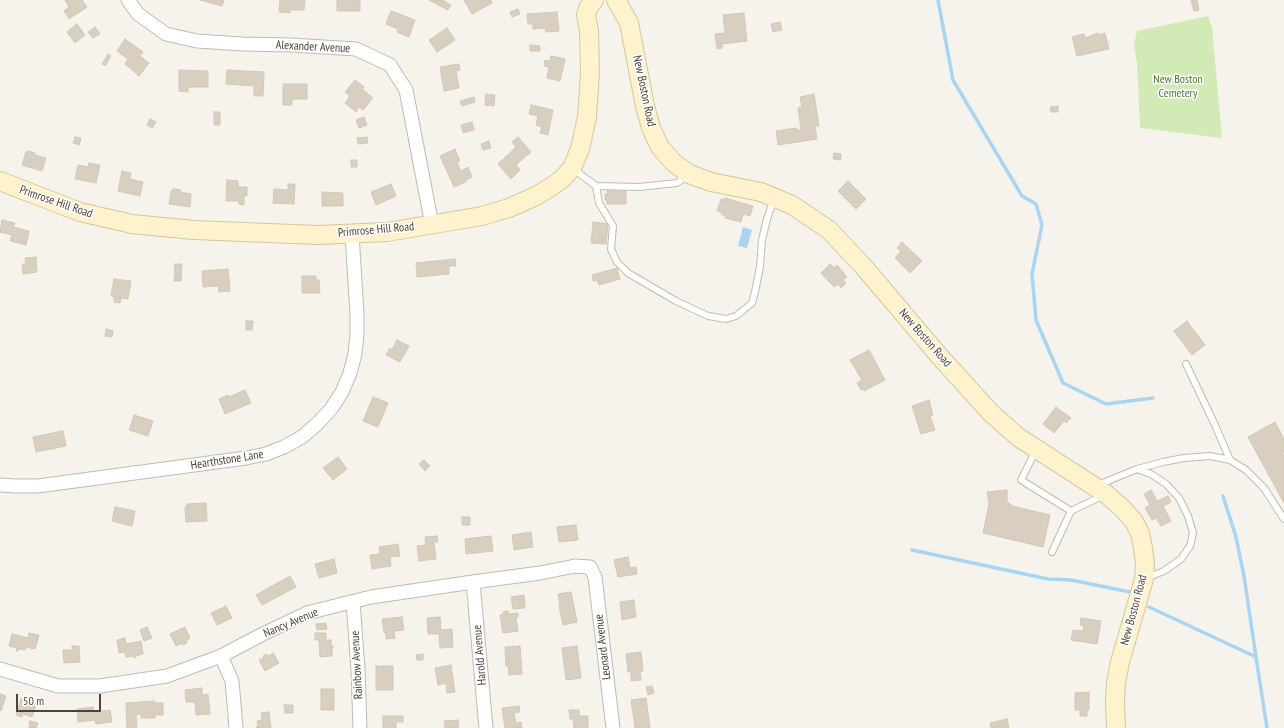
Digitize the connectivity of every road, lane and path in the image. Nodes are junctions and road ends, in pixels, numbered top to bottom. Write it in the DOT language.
graph roads {
  1 [pos="128,0"];
  2 [pos="594,0"];
  3 [pos="616,0"];
  4 [pos="572,168"];
  5 [pos="689,174"];
  6 [pos="0,181"];
  7 [pos="596,186"];
  8 [pos="775,197"];
  9 [pos="432,225"];
  10 [pos="352,234"];
  11 [pos="1186,364"];
  12 [pos="1036,450"];
  13 [pos="1230,460"];
  14 [pos="1137,469"];
  15 [pos="0,485"];
  16 [pos="1100,490"];
  17 [pos="1071,511"];
  18 [pos="1284,520"];
  19 [pos="1052,552"];
  20 [pos="590,567"];
  21 [pos="1144,579"];
  22 [pos="473,582"];
  23 [pos="353,602"];
  24 [pos="221,656"];
  25 [pos="0,669"];
  26 [pos="1113,727"];
  27 [pos="236,728"];
  28 [pos="360,728"];
  29 [pos="486,728"];
  30 [pos="613,728"];
  1 -- 9 [label="street, Alexander Avenue"];
  2 -- 4 [label="street, Primrose Hill Road"];
  3 -- 5 [label="street, New Boston Road"];
  4 -- 7 [label="lane"];
  4 -- 9 [label="street, Primrose Hill Road"];
  5 -- 7 [label="lane"];
  5 -- 8 [label="street, New Boston Road"];
  6 -- 10 [label="street, Primrose Hill Road"];
  7 -- 8 [label="lane"];
  8 -- 12 [label="street, New Boston Road"];
  9 -- 10 [label="street, Primrose Hill Road"];
  10 -- 15 [label="street, Hearthstone Lane"];
  11 -- 13 [label="lane"];
  12 -- 16 [label="street, New Boston Road"];
  12 -- 17 [label="lane"];
  13 -- 14 [label="lane"];
  13 -- 18 [label="lane"];
  14 -- 16 [label="lane"];
  14 -- 21 [label="lane"];
  16 -- 17 [label="lane"];
  16 -- 21 [label="street, New Boston Road"];
  17 -- 19 [label="lane"];
  20 -- 22 [label="street, Nancy Avenue"];
  20 -- 30 [label="street, Leonard Avenue"];
  21 -- 26 [label="street, New Boston Road"];
  22 -- 23 [label="street, Nancy Avenue"];
  22 -- 29 [label="street, Harold Avenue"];
  23 -- 24 [label="street, Nancy Avenue"];
  23 -- 28 [label="street, Rainbow Avenue"];
  24 -- 25 [label="street, Nancy Avenue"];
  24 -- 27 [label="street"];
}
